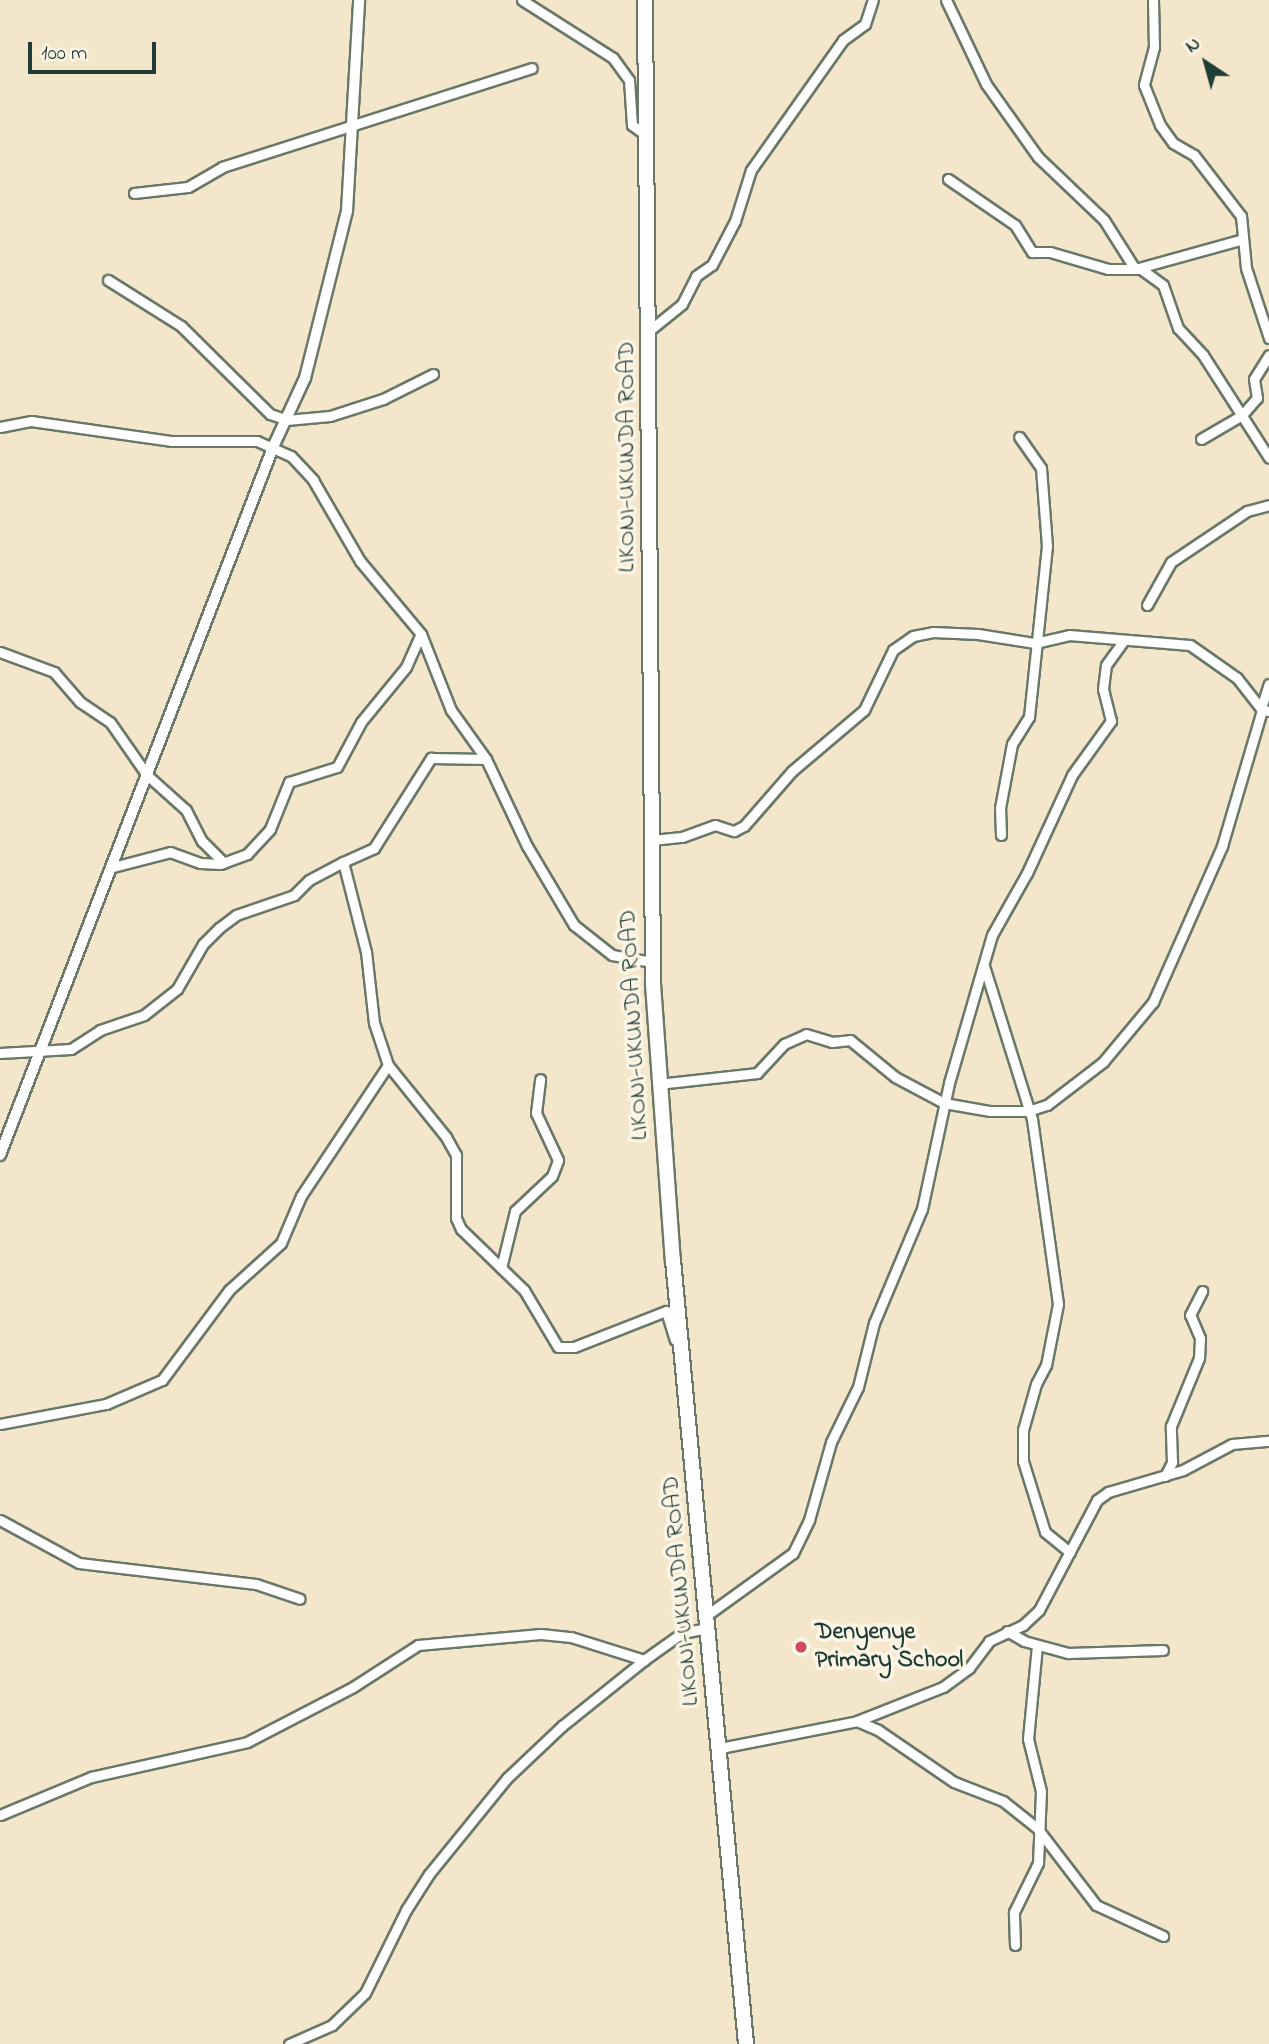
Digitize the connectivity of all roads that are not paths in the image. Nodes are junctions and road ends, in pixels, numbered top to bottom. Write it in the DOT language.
graph roads {
  1 [pos="359,0"];
  2 [pos="522,0"];
  3 [pos="645,0"];
  4 [pos="873,0"];
  5 [pos="946,0"];
  6 [pos="1153,0"];
  7 [pos="531,68"];
  8 [pos="352,128"];
  9 [pos="647,136"];
  10 [pos="948,178"];
  11 [pos="134,193"];
  12 [pos="1243,239"];
  13 [pos="1135,269"];
  14 [pos="108,281"];
  15 [pos="650,330"];
  16 [pos="1269,338"];
  17 [pos="1269,355"];
  18 [pos="433,374"];
  19 [pos="1242,415"];
  20 [pos="287,420"];
  21 [pos="0,427"];
  22 [pos="1018,437"];
  23 [pos="1201,439"];
  24 [pos="275,446"];
  25 [pos="1269,458"];
  26 [pos="1269,505"];
  27 [pos="1147,605"];
  28 [pos="421,634"];
  29 [pos="1124,640"];
  30 [pos="1035,643"];
  31 [pos="0,652"];
  32 [pos="1269,684"];
  33 [pos="1264,710"];
  34 [pos="486,759"];
  35 [pos="147,775"];
  36 [pos="1000,835"];
  37 [pos="652,840"];
  38 [pos="343,862"];
  39 [pos="224,863"];
  40 [pos="113,867"];
  41 [pos="652,962"];
  42 [pos="984,966"];
  43 [pos="39,1051"];
  44 [pos="0,1053"];
  45 [pos="388,1065"];
  46 [pos="540,1079"];
  47 [pos="658,1084"];
  48 [pos="944,1103"];
  49 [pos="1028,1111"];
  50 [pos="0,1155"];
  51 [pos="501,1268"];
  52 [pos="1202,1291"];
  53 [pos="685,1370"];
  54 [pos="0,1424"];
  55 [pos="1269,1441"];
  56 [pos="1165,1476"];
  57 [pos="0,1520"];
  58 [pos="1070,1552"];
  59 [pos="300,1599"];
  60 [pos="707,1622"];
  61 [pos="1007,1631"];
  62 [pos="1037,1646"];
  63 [pos="1163,1650"];
  64 [pos="644,1660"];
  65 [pos="857,1721"];
  66 [pos="720,1748"];
  67 [pos="0,1815"];
  68 [pos="1037,1828"];
  69 [pos="1163,1936"];
  70 [pos="1016,1945"];
  71 [pos="289,2044"];
  72 [pos="746,2044"];
  1 -- 8 [label="street"];
  2 -- 9 [label="street"];
  3 -- 9 [label="highway, LIKONI-UKUNDA ROAD"];
  4 -- 15 [label="street"];
  5 -- 13 [label="street"];
  6 -- 12 [label="street"];
  7 -- 8 [label="street"];
  8 -- 11 [label="street"];
  8 -- 20 [label="street"];
  9 -- 15 [label="highway, LIKONI-UKUNDA ROAD"];
  10 -- 13 [label="street"];
  12 -- 13 [label="street"];
  12 -- 16 [label="street"];
  13 -- 19 [label="street"];
  14 -- 20 [label="street"];
  15 -- 37 [label="highway, LIKONI-UKUNDA ROAD"];
  17 -- 19 [label="street"];
  18 -- 20 [label="street"];
  19 -- 23 [label="street"];
  19 -- 25 [label="street"];
  20 -- 24 [label="street"];
  21 -- 24 [label="street"];
  22 -- 30 [label="street"];
  24 -- 28 [label="street"];
  24 -- 35 [label="street"];
  26 -- 27 [label="street"];
  28 -- 34 [label="street"];
  28 -- 39 [label="street"];
  29 -- 30 [label="street"];
  29 -- 33 [label="street"];
  29 -- 42 [label="street"];
  30 -- 36 [label="street"];
  30 -- 37 [label="street"];
  31 -- 35 [label="street"];
  32 -- 33 [label="street"];
  33 -- 49 [label="street"];
  34 -- 38 [label="street"];
  34 -- 41 [label="street"];
  35 -- 39 [label="street"];
  35 -- 40 [label="street"];
  37 -- 41 [label="highway, LIKONI-UKUNDA ROAD"];
  38 -- 43 [label="street"];
  38 -- 45 [label="street"];
  39 -- 40 [label="street"];
  40 -- 43 [label="street"];
  41 -- 47 [label="highway, LIKONI-UKUNDA ROAD"];
  42 -- 48 [label="street"];
  42 -- 49 [label="street"];
  43 -- 44 [label="street"];
  43 -- 50 [label="street"];
  45 -- 51 [label="street"];
  45 -- 54 [label="street"];
  46 -- 51 [label="street"];
  47 -- 48 [label="street"];
  47 -- 53 [label="highway, LIKONI-UKUNDA ROAD"];
  48 -- 49 [label="street"];
  48 -- 60 [label="street"];
  49 -- 58 [label="street"];
  51 -- 53 [label="street"];
  52 -- 56 [label="street"];
  53 -- 60 [label="highway, LIKONI-UKUNDA ROAD"];
  55 -- 56 [label="street"];
  56 -- 58 [label="street"];
  57 -- 59 [label="street"];
  58 -- 61 [label="street"];
  60 -- 64 [label="street"];
  60 -- 66 [label="highway, LIKONI-UKUNDA ROAD"];
  61 -- 62 [label="street"];
  61 -- 65 [label="street"];
  62 -- 63 [label="street"];
  62 -- 68 [label="street"];
  64 -- 67 [label="street"];
  64 -- 71 [label="street"];
  65 -- 66 [label="street"];
  65 -- 68 [label="street"];
  66 -- 72 [label="highway, LIKONI-UKUNDA ROAD"];
  68 -- 69 [label="street"];
  68 -- 70 [label="street"];
}
